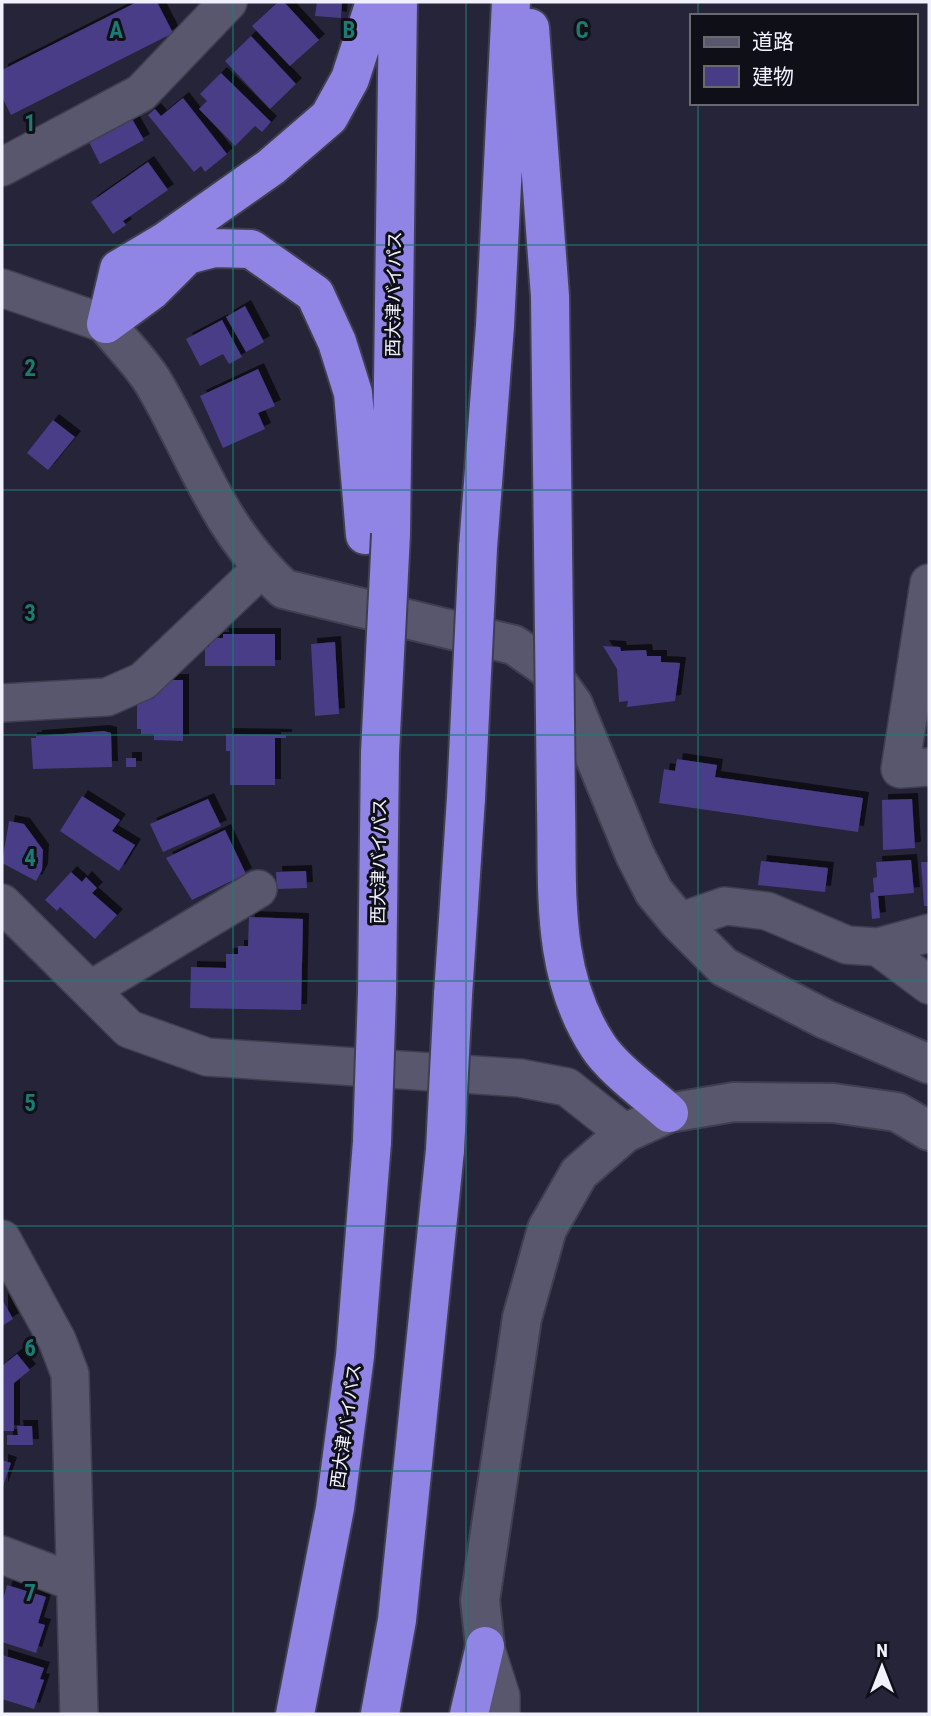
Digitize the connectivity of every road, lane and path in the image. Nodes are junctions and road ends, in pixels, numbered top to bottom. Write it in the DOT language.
graph roads {
  1 [pos="228,2"];
  2 [pos="375,2"];
  3 [pos="398,2"];
  4 [pos="512,2"];
  5 [pos="528,2"];
  6 [pos="2,167"];
  7 [pos="2,289"];
  8 [pos="106,324"];
  9 [pos="378,534"];
  10 [pos="262,568"];
  11 [pos="929,583"];
  12 [pos="2,703"];
  13 [pos="929,767"];
  14 [pos="258,889"];
  15 [pos="2,903"];
  16 [pos="679,922"];
  17 [pos="929,933"];
  18 [pos="878,947"];
  19 [pos="929,985"];
  20 [pos="90,990"];
  21 [pos="929,1064"];
  22 [pos="669,1113"];
  23 [pos="929,1131"];
  24 [pos="625,1133"];
  25 [pos="2,1239"];
  26 [pos="2,1555"];
  27 [pos="74,1581"];
  28 [pos="485,1646"];
  29 [pos="79,1714"];
  30 [pos="295,1714"];
  31 [pos="380,1714"];
  32 [pos="469,1714"];
  33 [pos="501,1714"];
  1 -- 6 [label="street"];
  2 -- 8 [label="highway"];
  3 -- 9 [label="highway, 西大津バイパス"];
  4 -- 31 [label="highway, bridge"];
  5 -- 22 [label="highway, bridge"];
  7 -- 8 [label="street"];
  8 -- 9 [label="highway"];
  8 -- 10 [label="street"];
  9 -- 30 [label="highway, 西大津バイパス, bridge"];
  10 -- 12 [label="street"];
  10 -- 16 [label="street"];
  11 -- 13 [label="street"];
  14 -- 20 [label="street"];
  15 -- 20 [label="street"];
  16 -- 18 [label="street"];
  16 -- 21 [label="street"];
  17 -- 18 [label="street"];
  18 -- 19 [label="street"];
  20 -- 24 [label="street"];
  22 -- 23 [label="street"];
  22 -- 24 [label="street"];
  24 -- 28 [label="street"];
  25 -- 27 [label="street"];
  26 -- 27 [label="street"];
  27 -- 29 [label="street"];
  28 -- 32 [label="highway"];
  28 -- 33 [label="street"];
}
